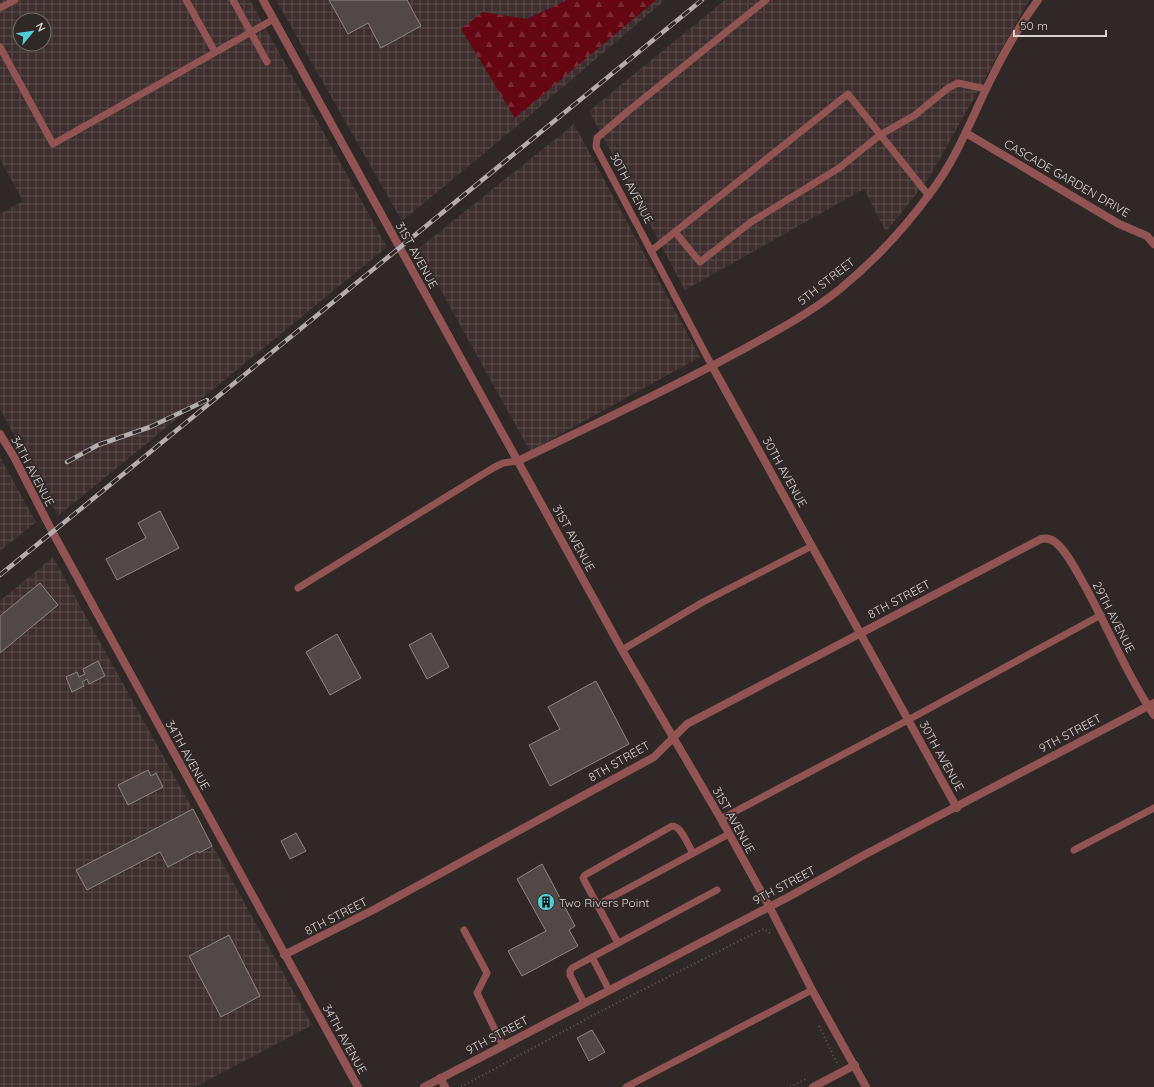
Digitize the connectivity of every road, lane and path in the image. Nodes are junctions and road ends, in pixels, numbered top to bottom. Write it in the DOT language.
graph roads {
  1 [pos="15,0"];
  2 [pos="186,0"];
  3 [pos="232,0"];
  4 [pos="263,0"];
  5 [pos="766,0"];
  6 [pos="1036,1"];
  7 [pos="0,8"];
  8 [pos="274,19"];
  9 [pos="251,32"];
  10 [pos="0,47"];
  11 [pos="215,52"];
  12 [pos="267,62"];
  13 [pos="986,88"];
  14 [pos="966,133"];
  15 [pos="880,135"];
  16 [pos="929,196"];
  17 [pos="675,232"];
  18 [pos="1154,244"];
  19 [pos="651,251"];
  20 [pos="712,366"];
  21 [pos="0,434"];
  22 [pos="518,461"];
  23 [pos="1046,538"];
  24 [pos="812,546"];
  25 [pos="298,588"];
  26 [pos="1101,614"];
  27 [pos="860,634"];
  28 [pos="622,650"];
  29 [pos="1151,705"];
  30 [pos="1154,715"];
  31 [pos="908,720"];
  32 [pos="674,738"];
  33 [pos="957,808"];
  34 [pos="1154,808"];
  35 [pos="721,819"];
  36 [pos="729,834"];
  37 [pos="1074,850"];
  38 [pos="693,854"];
  39 [pos="717,890"];
  40 [pos="597,906"];
  41 [pos="769,906"];
  42 [pos="464,930"];
  43 [pos="772,935"];
  44 [pos="618,944"];
  45 [pos="284,955"];
  46 [pos="592,957"];
  47 [pos="609,990"];
  48 [pos="812,990"];
  49 [pos="584,1003"];
  50 [pos="817,1022"];
  51 [pos="502,1046"];
  52 [pos="854,1065"];
  53 [pos="831,1066"];
  54 [pos="811,1076"];
  55 [pos="440,1078"];
  56 [pos="358,1087"];
  57 [pos="424,1087"];
  58 [pos="445,1087"];
  59 [pos="461,1087"];
  60 [pos="626,1087"];
  61 [pos="790,1087"];
  62 [pos="812,1087"];
  63 [pos="866,1087"];
  1 -- 7 [label="lane"];
  2 -- 11 [label="lane"];
  3 -- 9 [label="lane"];
  4 -- 8 [label="street, 31ST AVENUE"];
  5 -- 19 [label="lane, 30TH AVENUE"];
  6 -- 13 [label="street, 5TH STREET"];
  8 -- 9 [label="lane"];
  8 -- 22 [label="street, 31ST AVENUE"];
  9 -- 11 [label="lane"];
  9 -- 12 [label="lane"];
  10 -- 11 [label="lane"];
  13 -- 14 [label="street, 5TH STREET"];
  13 -- 15 [label="lane"];
  14 -- 16 [label="street, 5TH STREET"];
  14 -- 18 [label="street, CASCADE GARDEN DRIVE"];
  15 -- 16 [label="lane"];
  15 -- 17 [label="lane"];
  15 -- 17 [label="lane"];
  16 -- 20 [label="street, 5TH STREET"];
  17 -- 19 [label="lane"];
  19 -- 20 [label="lane, 30TH AVENUE"];
  20 -- 22 [label="street, 5TH STREET"];
  20 -- 24 [label="street, 30TH AVENUE"];
  21 -- 45 [label="street, 34TH AVENUE"];
  22 -- 25 [label="lane"];
  22 -- 28 [label="street, 31ST AVENUE"];
  23 -- 26 [label="street, 29TH AVENUE"];
  23 -- 27 [label="street, 8TH STREET"];
  24 -- 27 [label="street, 30TH AVENUE"];
  24 -- 28 [label="lane"];
  26 -- 29 [label="street, 29TH AVENUE"];
  26 -- 31 [label="lane"];
  27 -- 31 [label="street, 30TH AVENUE"];
  27 -- 32 [label="street, 8TH STREET"];
  28 -- 32 [label="street, 31ST AVENUE"];
  29 -- 30 [label="street, 29TH AVENUE"];
  29 -- 33 [label="street, 9TH STREET"];
  31 -- 33 [label="street, 30TH AVENUE"];
  31 -- 35 [label="lane"];
  32 -- 35 [label="street, 31ST AVENUE"];
  32 -- 45 [label="street, 8TH STREET"];
  33 -- 41 [label="street, 9TH STREET"];
  34 -- 37 [label="lane"];
  35 -- 36 [label="street, 31ST AVENUE"];
  36 -- 38 [label="lane"];
  36 -- 41 [label="street, 31ST AVENUE"];
  38 -- 40 [label="lane"];
  38 -- 40 [label="lane"];
  39 -- 44 [label="lane"];
  40 -- 44 [label="lane"];
  41 -- 47 [label="street, 9TH STREET"];
  41 -- 48 [label="street, 31ST AVENUE"];
  42 -- 51 [label="lane"];
  43 -- 59 [label="path"];
  44 -- 46 [label="lane"];
  45 -- 56 [label="street, 34TH AVENUE"];
  46 -- 47 [label="lane"];
  46 -- 49 [label="lane"];
  47 -- 49 [label="street, 9TH STREET"];
  48 -- 52 [label="street, 31ST AVENUE"];
  48 -- 60 [label="lane"];
  49 -- 51 [label="street, 9TH STREET"];
  50 -- 53 [label="path"];
  51 -- 55 [label="street, 9TH STREET"];
  52 -- 62 [label="street"];
  52 -- 63 [label="street, 31ST AVENUE"];
  54 -- 61 [label="path"];
  55 -- 57 [label="street, 9TH STREET"];
  55 -- 58 [label="street"];
}
